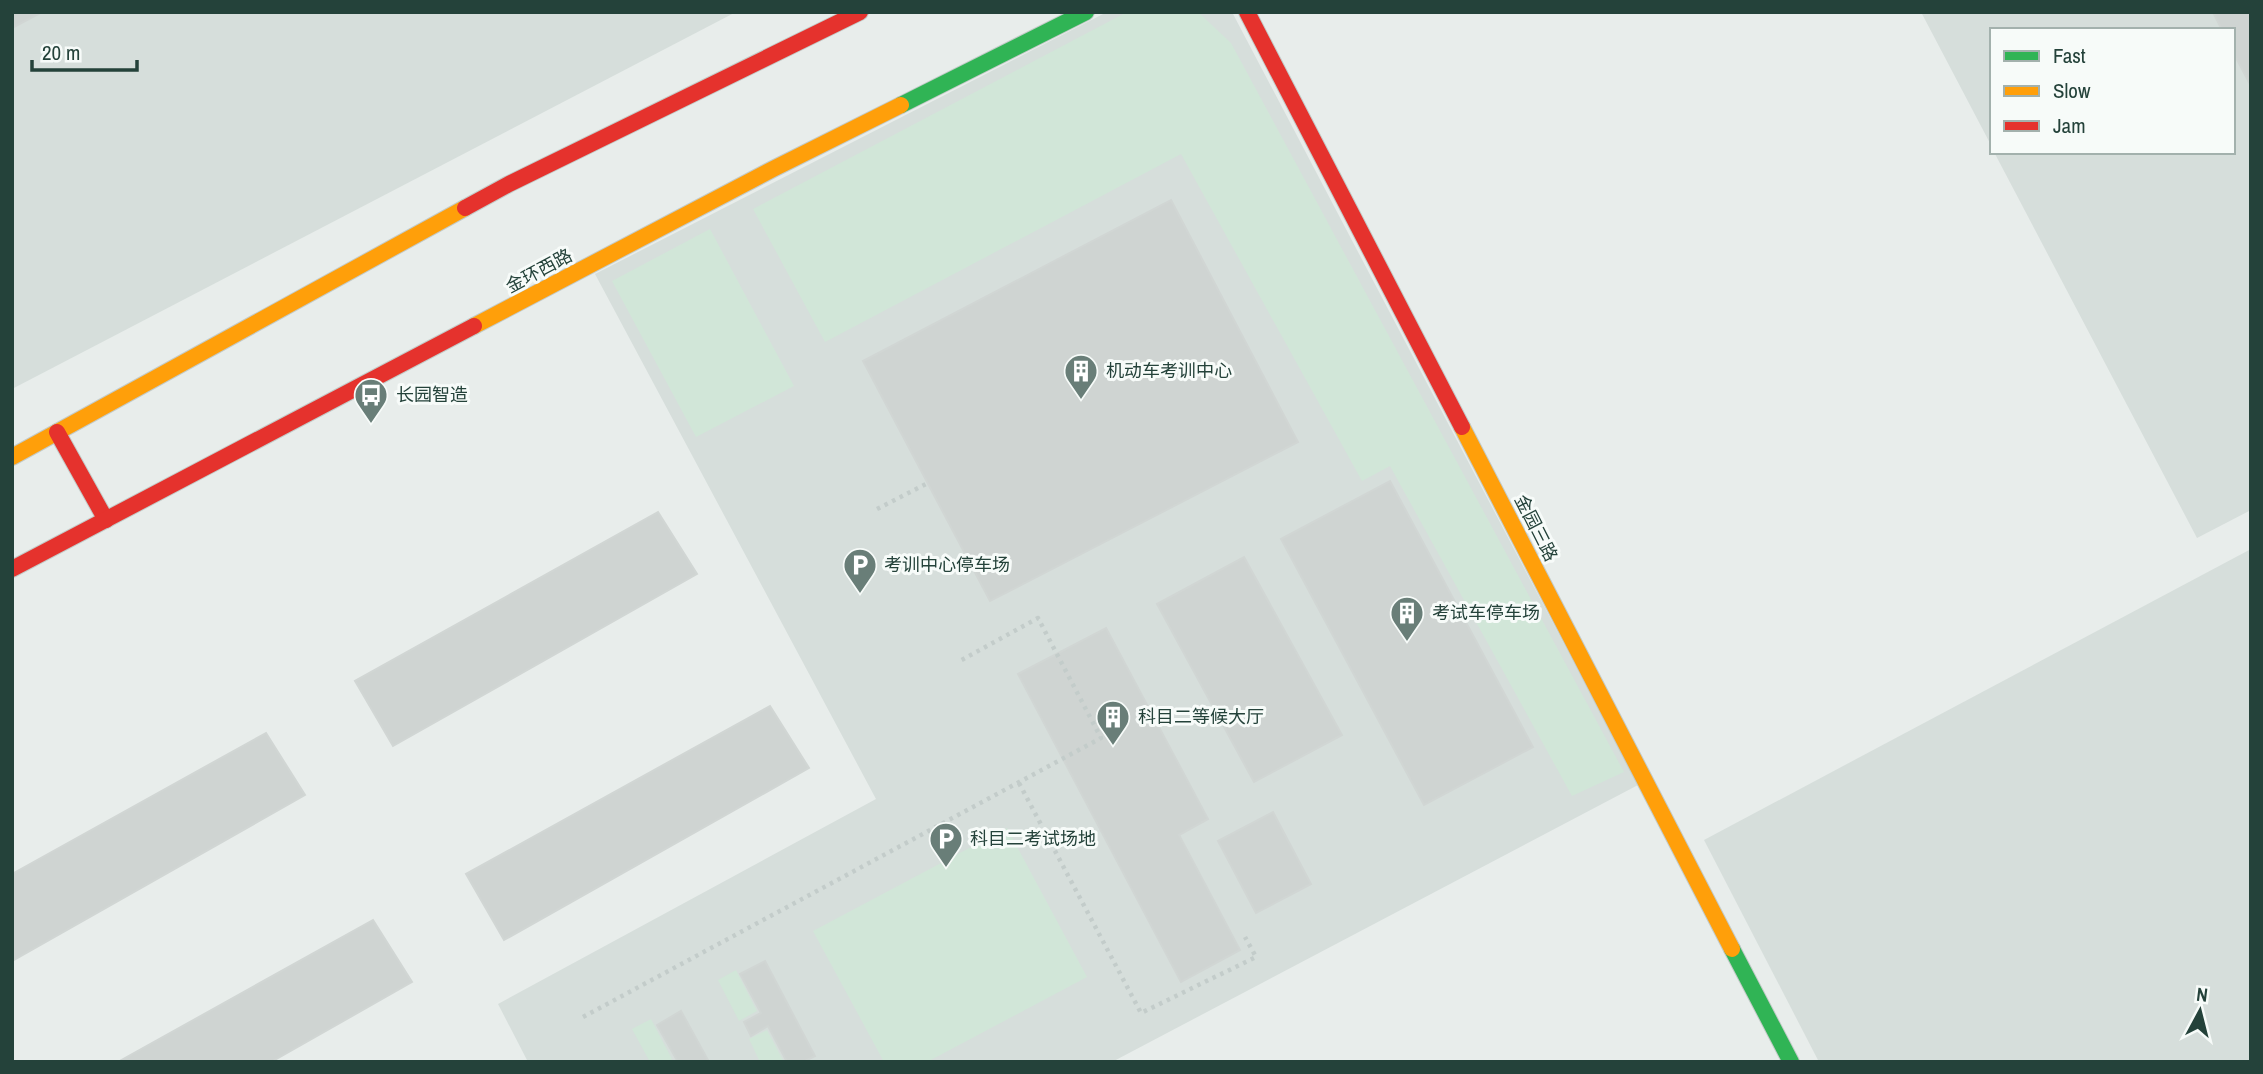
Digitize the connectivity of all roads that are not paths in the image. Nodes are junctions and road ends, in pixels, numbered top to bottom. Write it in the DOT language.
graph roads {
  1 [pos="860,12"];
  2 [pos="1086,12"];
  3 [pos="1247,12"];
  4 [pos="57,432"];
  5 [pos="12,457"];
  6 [pos="106,520"];
  7 [pos="12,569"];
  8 [pos="1791,1062"];
  1 -- 4 [label="main road"];
  2 -- 6 [label="main road, 金环西路"];
  3 -- 8 [label="main road, 金园三路"];
  4 -- 5 [label="main road"];
  4 -- 6 [label="main road"];
  6 -- 7 [label="main road, 金环西路"];
}
